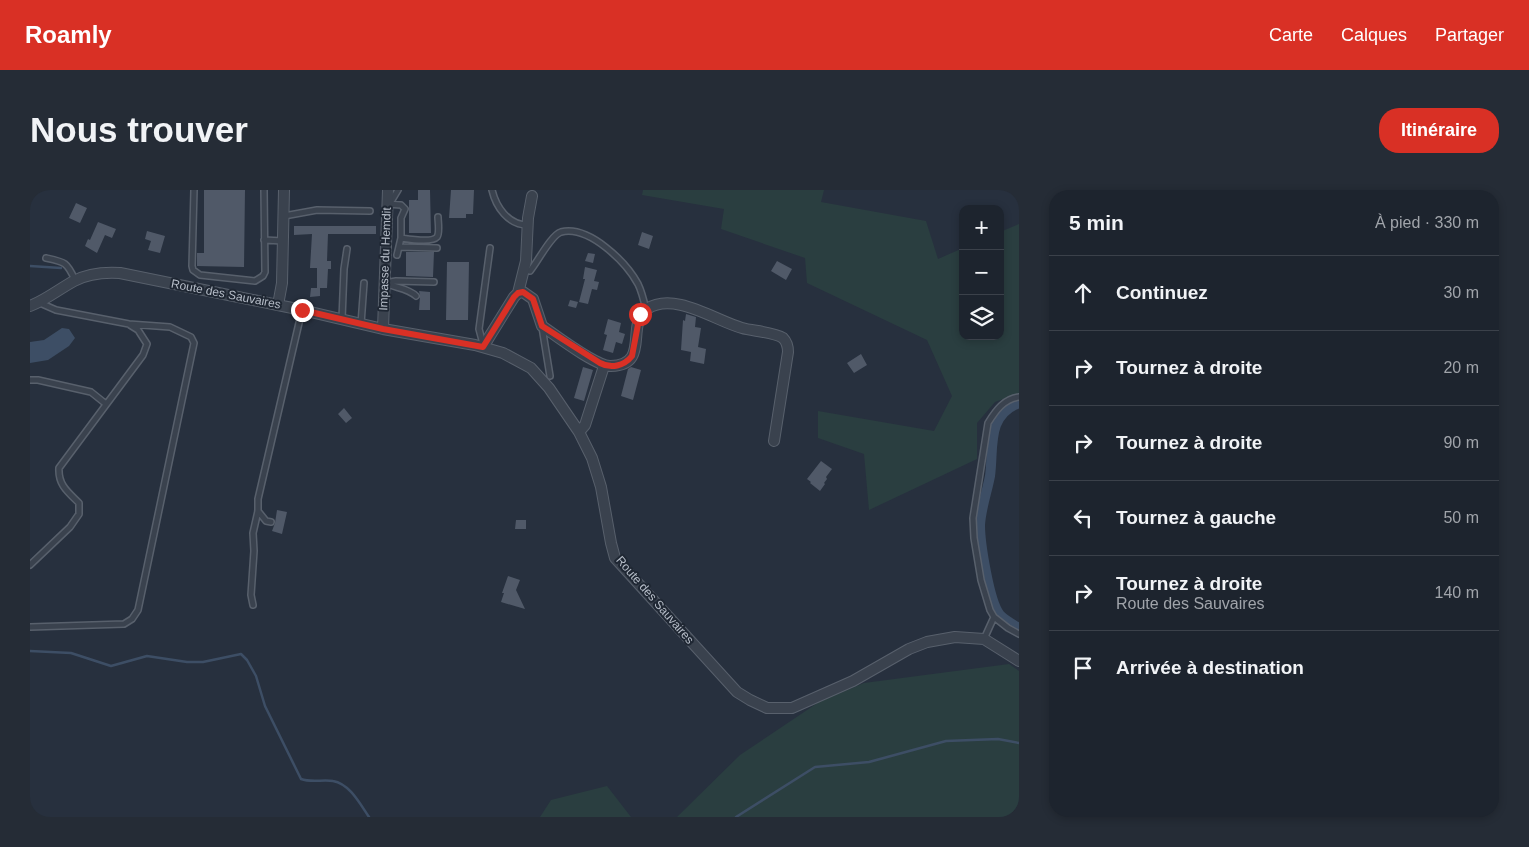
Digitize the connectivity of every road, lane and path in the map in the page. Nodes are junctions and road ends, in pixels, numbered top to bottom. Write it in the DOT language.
graph roads {
  1 [pos="194,190"];
  2 [pos="264,190"];
  3 [pos="284,190"];
  4 [pos="388,190"];
  5 [pos="398,190"];
  6 [pos="492,190"];
  7 [pos="532,196"];
  8 [pos="387,204"];
  9 [pos="370,212"];
  10 [pos="284,216"];
  11 [pos="438,217"];
  12 [pos="528,225"];
  13 [pos="401,238"];
  14 [pos="264,240"];
  15 [pos="283,240"];
  16 [pos="399,247"];
  17 [pos="437,248"];
  18 [pos="490,248"];
  19 [pos="347,249"];
  20 [pos="397,255"];
  21 [pos="46,258"];
  22 [pos="524,270"];
  23 [pos="75,280"];
  24 [pos="434,282"];
  25 [pos="364,283"];
  26 [pos="385,283"];
  27 [pos="518,293"];
  28 [pos="416,296"];
  29 [pos="35,305"];
  30 [pos="278,305"];
  31 [pos="302,310"];
  32 [pos="646,310"];
  33 [pos="342,319"];
  34 [pos="130,324"];
  35 [pos="362,324"];
  36 [pos="542,326"];
  37 [pos="383,329"];
  38 [pos="483,347"];
  39 [pos="604,366"];
  40 [pos="550,376"];
  41 [pos="30,380"];
  42 [pos="1019,397"];
  43 [pos="106,404"];
  44 [pos="579,432"];
  45 [pos="774,441"];
  46 [pos="258,511"];
  47 [pos="271,522"];
  48 [pos="30,565"];
  49 [pos="253,605"];
  50 [pos="994,617"];
  51 [pos="30,627"];
  52 [pos="1019,634"];
  53 [pos="984,639"];
  54 [pos="1019,661"];
  1 -- 14 [label="lane"];
  2 -- 14 [label="lane"];
  3 -- 10 [label="street"];
  4 -- 8 [label="street, Impasse du Hemdit"];
  5 -- 8 [label="lane"];
  6 -- 12 [label="lane"];
  7 -- 12 [label="street"];
  8 -- 13 [label="lane"];
  8 -- 26 [label="street, Impasse du Hemdit"];
  9 -- 10 [label="lane"];
  10 -- 15 [label="street"];
  11 -- 13 [label="lane"];
  12 -- 22 [label="street"];
  13 -- 16 [label="lane"];
  14 -- 15 [label="lane"];
  15 -- 30 [label="street"];
  16 -- 17 [label="lane"];
  16 -- 20 [label="lane"];
  18 -- 38 [label="lane"];
  19 -- 33 [label="lane"];
  21 -- 23 [label="lane"];
  22 -- 27 [label="street"];
  22 -- 32 [label="lane"];
  23 -- 29 [label="street, Route des Sauvaires"];
  23 -- 30 [label="street, Route des Sauvaires"];
  24 -- 26 [label="lane"];
  25 -- 35 [label="lane"];
  26 -- 28 [label="lane"];
  26 -- 37 [label="street, Impasse du Hemdit"];
  27 -- 36 [label="street"];
  27 -- 38 [label="street"];
  29 -- 34 [label="lane"];
  30 -- 31 [label="street, Route des Sauvaires"];
  31 -- 33 [label="street, Route des Sauvaires"];
  31 -- 46 [label="lane"];
  32 -- 39 [label="street"];
  32 -- 45 [label="street"];
  33 -- 35 [label="street, Route des Sauvaires"];
  34 -- 43 [label="lane"];
  34 -- 51 [label="lane"];
  35 -- 37 [label="street, Route des Sauvaires"];
  36 -- 39 [label="street"];
  36 -- 40 [label="lane"];
  37 -- 38 [label="street, Route des Sauvaires"];
  38 -- 44 [label="street, Route des Sauvaires"];
  39 -- 44 [label="street"];
  41 -- 43 [label="lane"];
  42 -- 50 [label="lane"];
  43 -- 48 [label="lane"];
  44 -- 53 [label="street, Route des Sauvaires"];
  46 -- 47 [label="lane"];
  46 -- 49 [label="lane"];
  50 -- 52 [label="lane"];
  50 -- 53 [label="lane"];
  53 -- 54 [label="street, Route des Sauvaires"];
}
